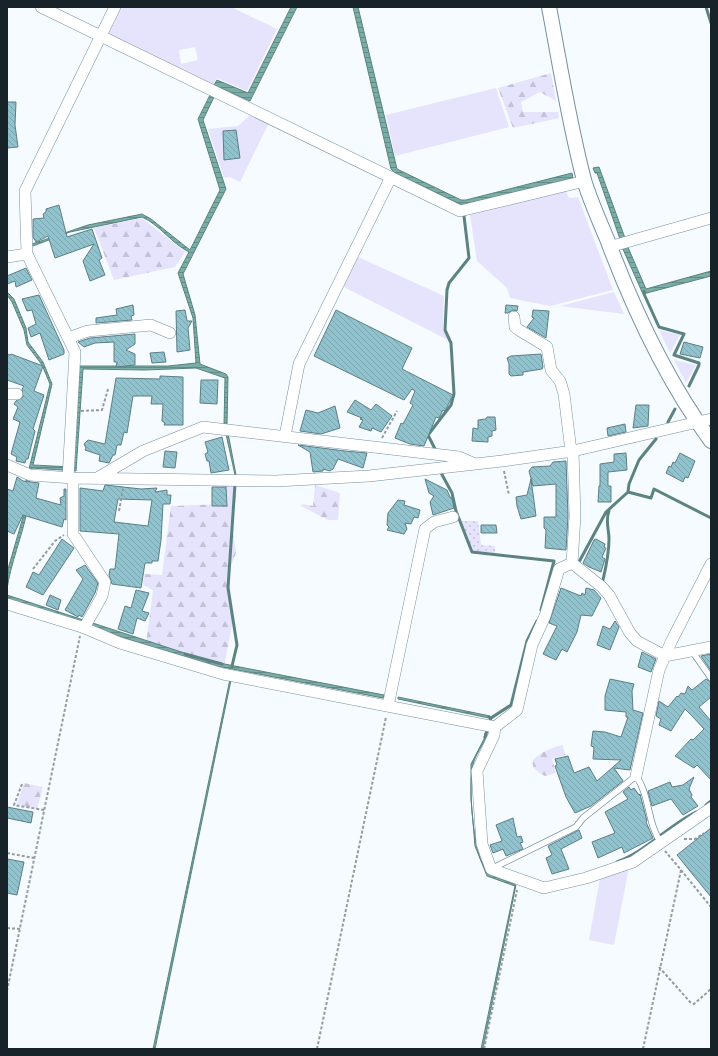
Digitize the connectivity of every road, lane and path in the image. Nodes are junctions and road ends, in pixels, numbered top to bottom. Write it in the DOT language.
graph roads {
  1 [pos="41,7"];
  2 [pos="115,7"];
  3 [pos="550,7"];
  4 [pos="101,36"];
  5 [pos="391,177"];
  6 [pos="585,181"];
  7 [pos="711,218"];
  8 [pos="610,247"];
  9 [pos="27,254"];
  10 [pos="7,257"];
  11 [pos="514,317"];
  12 [pos="170,333"];
  13 [pos="68,338"];
  14 [pos="108,389"];
  15 [pos="72,411"];
  16 [pos="396,411"];
  17 [pos="711,419"];
  18 [pos="697,422"];
  19 [pos="285,436"];
  20 [pos="711,441"];
  21 [pos="377,447"];
  22 [pos="572,451"];
  23 [pos="502,461"];
  24 [pos="475,464"];
  25 [pos="7,465"];
  26 [pos="99,477"];
  27 [pos="70,478"];
  28 [pos="125,478"];
  29 [pos="509,496"];
  30 [pos="119,511"];
  31 [pos="453,517"];
  32 [pos="73,534"];
  33 [pos="572,563"];
  34 [pos="711,564"];
  35 [pos="33,569"];
  36 [pos="7,604"];
  37 [pos="83,628"];
  38 [pos="711,648"];
  39 [pos="692,651"];
  40 [pos="665,656"];
  41 [pos="711,678"];
  42 [pos="388,706"];
  43 [pos="495,727"];
  44 [pos="636,776"];
  45 [pos="22,784"];
  46 [pos="711,808"];
  47 [pos="44,810"];
  48 [pos="660,843"];
  49 [pos="7,853"];
  50 [pos="34,858"];
  51 [pos="491,869"];
  52 [pos="681,870"];
  53 [pos="519,880"];
  54 [pos="711,907"];
  55 [pos="7,928"];
  56 [pos="20,929"];
  57 [pos="659,967"];
  58 [pos="711,989"];
  59 [pos="7,991"];
  60 [pos="317,1049"];
  61 [pos="484,1049"];
  62 [pos="643,1049"];
  1 -- 4 [label="street"];
  2 -- 4 [label="street"];
  3 -- 6 [label="street"];
  4 -- 5 [label="street"];
  4 -- 9 [label="street"];
  5 -- 6 [label="street"];
  5 -- 19 [label="street"];
  6 -- 8 [label="street"];
  7 -- 8 [label="street"];
  8 -- 18 [label="street"];
  9 -- 10 [label="street"];
  9 -- 13 [label="street"];
  11 -- 22 [label="street"];
  12 -- 13 [label="street"];
  13 -- 15 [label="street"];
  14 -- 15 [label="path"];
  15 -- 27 [label="street"];
  16 -- 21 [label="path"];
  17 -- 18 [label="street"];
  18 -- 20 [label="street"];
  18 -- 22 [label="street"];
  19 -- 21 [label="street"];
  19 -- 26 [label="street"];
  21 -- 24 [label="street"];
  22 -- 23 [label="street"];
  22 -- 33 [label="street"];
  23 -- 24 [label="street"];
  23 -- 29 [label="path"];
  24 -- 28 [label="street"];
  25 -- 27 [label="street"];
  26 -- 27 [label="street"];
  26 -- 28 [label="street"];
  27 -- 32 [label="street"];
  28 -- 30 [label="path"];
  31 -- 42 [label="street"];
  32 -- 35 [label="path"];
  32 -- 37 [label="street"];
  33 -- 40 [label="street"];
  33 -- 43 [label="street"];
  34 -- 40 [label="street"];
  36 -- 37 [label="street"];
  37 -- 42 [label="street"];
  37 -- 47 [label="path"];
  38 -- 39 [label="street"];
  39 -- 40 [label="street"];
  39 -- 41 [label="lane"];
  40 -- 44 [label="street"];
  42 -- 43 [label="street"];
  42 -- 60 [label="path"];
  43 -- 51 [label="street"];
  44 -- 48 [label="lane"];
  44 -- 51 [label="lane"];
  45 -- 47 [label="path"];
  46 -- 48 [label="street"];
  47 -- 50 [label="path"];
  48 -- 52 [label="path"];
  48 -- 53 [label="street"];
  49 -- 50 [label="path"];
  50 -- 56 [label="path"];
  51 -- 53 [label="street"];
  52 -- 54 [label="path"];
  52 -- 57 [label="path"];
  53 -- 61 [label="path"];
  55 -- 56 [label="path"];
  56 -- 59 [label="path"];
  57 -- 58 [label="path"];
  57 -- 62 [label="path"];
}
